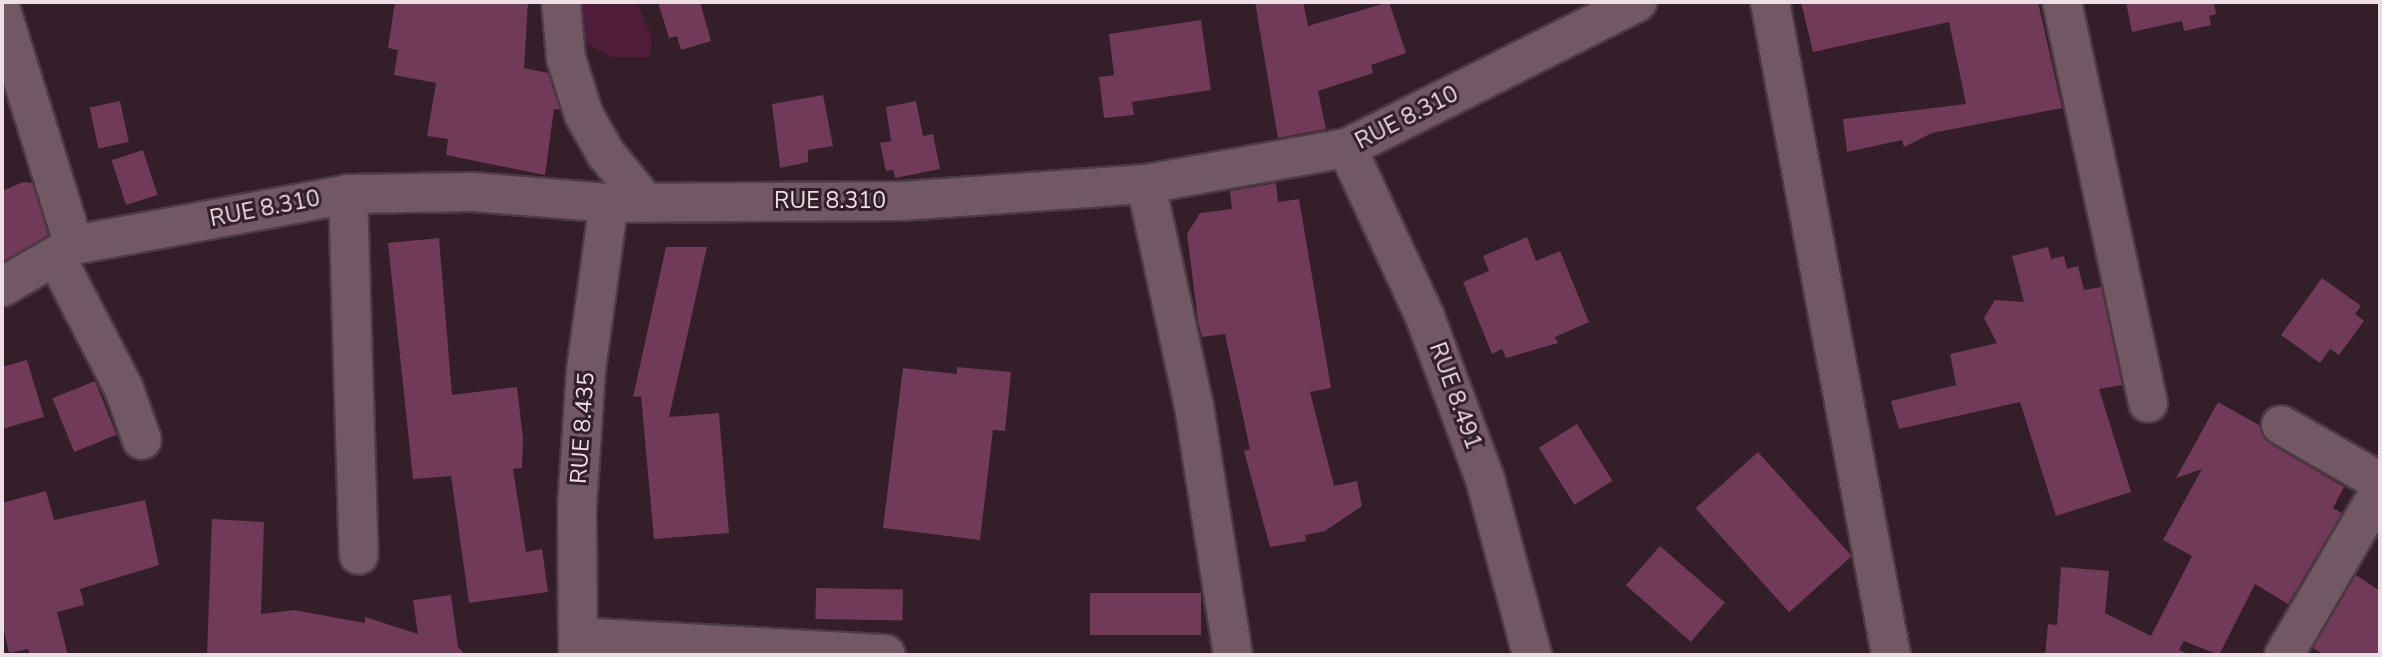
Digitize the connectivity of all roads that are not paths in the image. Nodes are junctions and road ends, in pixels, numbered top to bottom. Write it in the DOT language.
graph roads {
  1 [pos="561,2"];
  2 [pos="1637,2"];
  3 [pos="1770,2"];
  4 [pos="2062,2"];
  5 [pos="2,13"];
  6 [pos="1347,148"];
  7 [pos="1146,184"];
  8 [pos="348,194"];
  9 [pos="628,203"];
  10 [pos="65,251"];
  11 [pos="2,287"];
  12 [pos="2148,402"];
  13 [pos="2281,425"];
  14 [pos="142,440"];
  15 [pos="2380,481"];
  16 [pos="2380,491"];
  17 [pos="359,555"];
  18 [pos="578,646"];
  19 [pos="886,654"];
  20 [pos="1233,655"];
  21 [pos="1532,655"];
  22 [pos="1891,655"];
  23 [pos="2284,655"];
  1 -- 9 [label="street"];
  2 -- 6 [label="street, RUE 8.310"];
  3 -- 22 [label="street"];
  4 -- 12 [label="street"];
  5 -- 10 [label="street"];
  6 -- 7 [label="street, RUE 8.310"];
  6 -- 21 [label="street, RUE 8.491"];
  7 -- 9 [label="street, RUE 8.310"];
  7 -- 20 [label="street"];
  8 -- 9 [label="street, RUE 8.310"];
  8 -- 10 [label="street, RUE 8.310"];
  8 -- 17 [label="street"];
  9 -- 18 [label="street, RUE 8.435"];
  10 -- 11 [label="street, RUE 8.310"];
  10 -- 14 [label="street"];
  13 -- 15 [label="street"];
  16 -- 23 [label="street"];
  18 -- 19 [label="street"];
}
